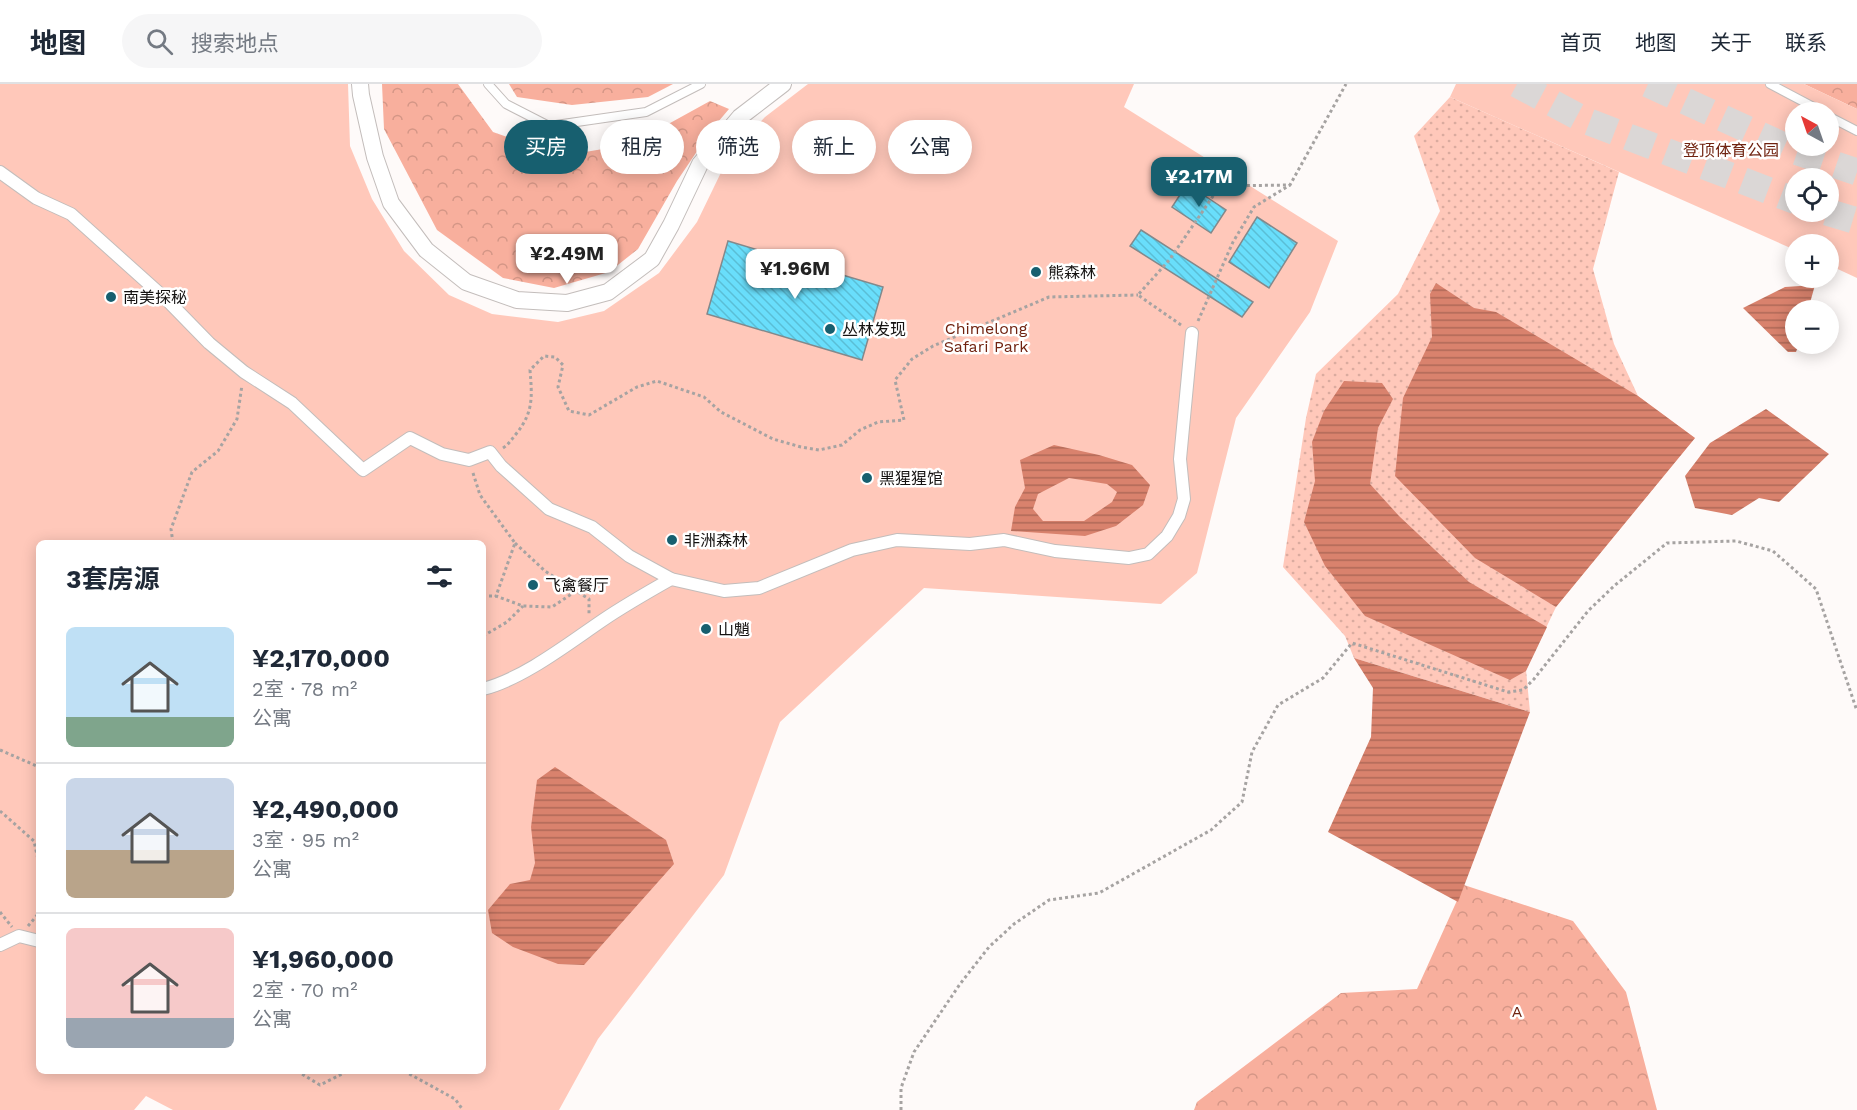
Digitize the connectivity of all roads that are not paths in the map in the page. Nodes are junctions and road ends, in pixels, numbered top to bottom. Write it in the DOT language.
graph roads {
  1 [pos="360,84"];
  2 [pos="488,84"];
  3 [pos="701,84"];
  4 [pos="783,84"];
  5 [pos="1770,84"];
  6 [pos="1804,102"];
  7 [pos="1839,122"];
  8 [pos="1857,131"];
  9 [pos="0,172"];
  10 [pos="1192,333"];
  11 [pos="671,579"];
  12 [pos="486,688"];
  13 [pos="36,940"];
  14 [pos="0,945"];
  1 -- 4 [label="street"];
  2 -- 3 [label="lane"];
  5 -- 6 [label="lane"];
  7 -- 8 [label="lane"];
  9 -- 11 [label="street"];
  10 -- 11 [label="street"];
  11 -- 12 [label="street"];
  13 -- 14 [label="street"];
}
